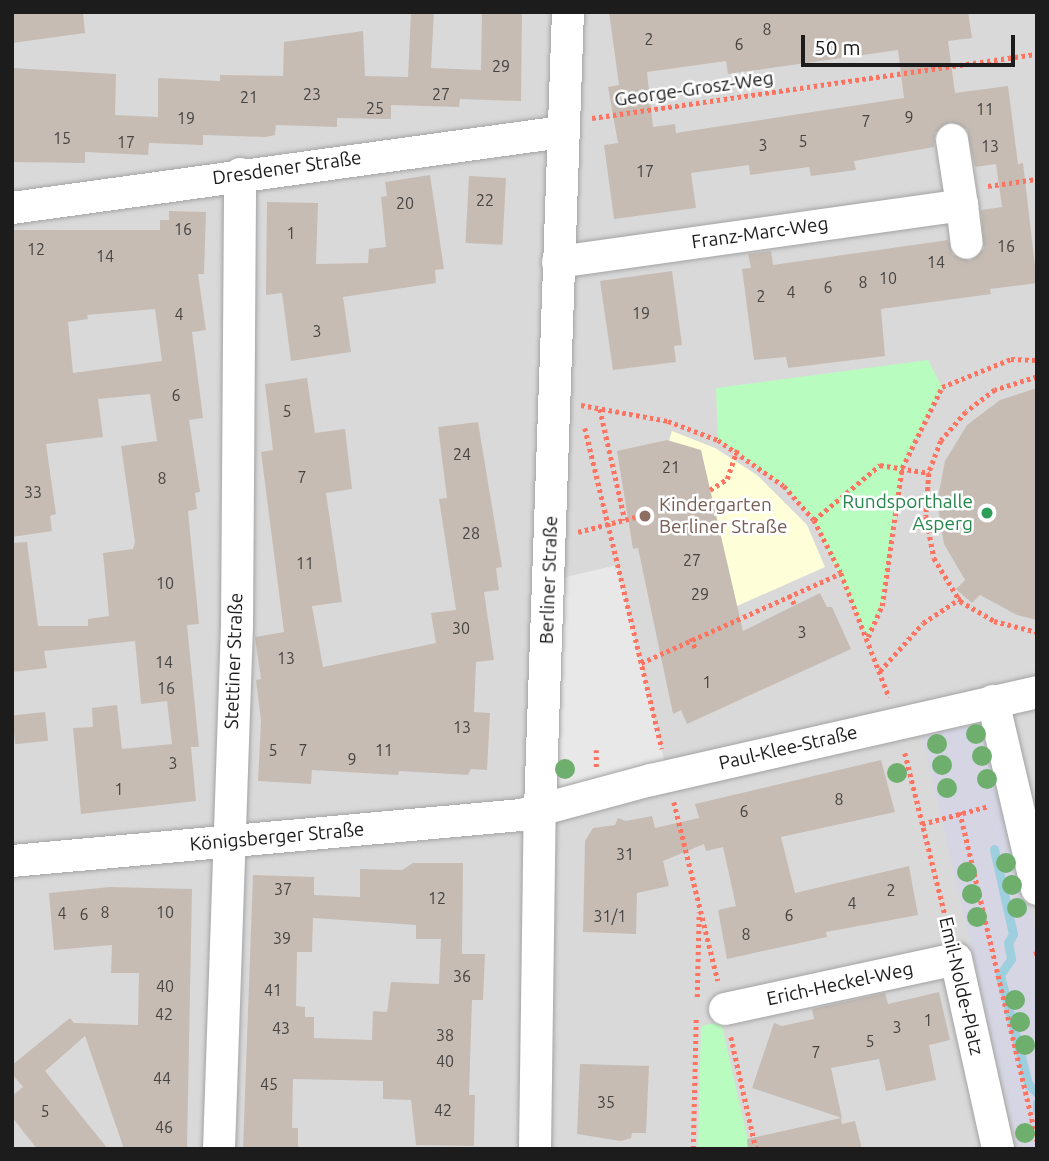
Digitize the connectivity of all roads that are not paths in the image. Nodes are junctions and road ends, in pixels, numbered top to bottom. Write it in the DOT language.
graph roads {
  1 [pos="568,12"];
  2 [pos="563,126"];
  3 [pos="952,140"];
  4 [pos="240,174"];
  5 [pos="961,197"];
  6 [pos="12,208"];
  7 [pos="967,243"];
  8 [pos="558,262"];
  9 [pos="1037,692"];
  10 [pos="993,701"];
  11 [pos="540,810"];
  12 [pos="226,841"];
  13 [pos="12,861"];
  14 [pos="1037,889"];
  15 [pos="956,959"];
  16 [pos="725,1009"];
  17 [pos="219,1149"];
  18 [pos="535,1149"];
  19 [pos="998,1149"];
  1 -- 2 [label="street, Berliner Straße"];
  2 -- 4 [label="street, Dresdener Straße"];
  2 -- 8 [label="street, Berliner Straße"];
  3 -- 5 [label="street"];
  4 -- 6 [label="street, Dresdener Straße"];
  4 -- 12 [label="street, Stettiner Straße"];
  5 -- 7 [label="street"];
  5 -- 8 [label="street, Franz-Marc-Weg"];
  8 -- 11 [label="street, Berliner Straße"];
  9 -- 10 [label="street, Paul-Klee-Straße"];
  10 -- 11 [label="street, Paul-Klee-Straße"];
  10 -- 14 [label="street"];
  11 -- 12 [label="street, Königsberger Straße"];
  11 -- 18 [label="street, Berliner Straße"];
  12 -- 13 [label="street, Königsberger Straße"];
  12 -- 17 [label="street, Stettiner Straße"];
  15 -- 16 [label="street, Erich-Heckel-Weg"];
  15 -- 19 [label="street, Emil-Nolde-Platz"];
}
